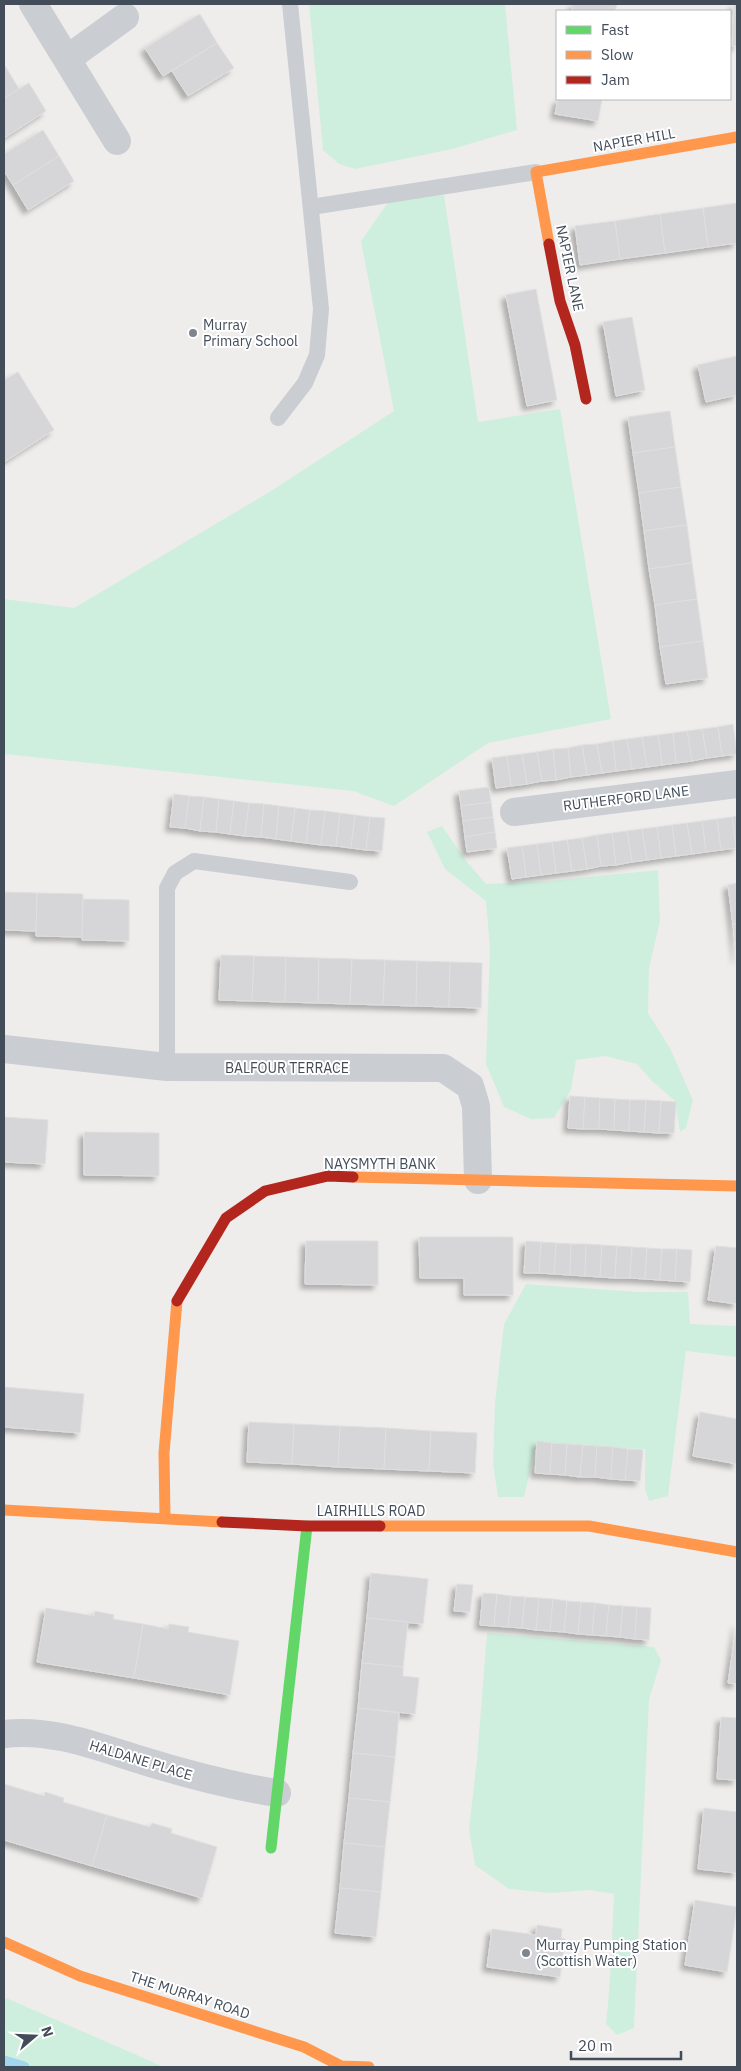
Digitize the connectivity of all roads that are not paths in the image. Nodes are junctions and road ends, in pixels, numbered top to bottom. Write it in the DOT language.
graph roads {
  1 [pos="33,4"];
  2 [pos="290,4"];
  3 [pos="125,17"];
  4 [pos="67,59"];
  5 [pos="737,138"];
  6 [pos="117,141"];
  7 [pos="536,172"];
  8 [pos="311,207"];
  9 [pos="586,399"];
  10 [pos="278,418"];
  11 [pos="737,784"];
  12 [pos="514,812"];
  13 [pos="350,882"];
  14 [pos="4,1048"];
  15 [pos="167,1067"];
  16 [pos="478,1180"];
  17 [pos="737,1186"];
  18 [pos="4,1510"];
  19 [pos="165,1517"];
  20 [pos="307,1526"];
  21 [pos="737,1552"];
  22 [pos="4,1734"];
  23 [pos="277,1793"];
  24 [pos="271,1848"];
  25 [pos="4,1942"];
  26 [pos="341,2066"];
  27 [pos="369,2067"];
  1 -- 4 [label="street"];
  2 -- 8 [label="lane"];
  3 -- 4 [label="street"];
  4 -- 6 [label="street"];
  5 -- 7 [label="street, NAPIER HILL"];
  7 -- 8 [label="lane"];
  7 -- 9 [label="street, NAPIER LANE"];
  8 -- 10 [label="lane"];
  11 -- 12 [label="street, RUTHERFORD LANE"];
  13 -- 15 [label="lane"];
  14 -- 15 [label="street, BALFOUR TERRACE"];
  15 -- 16 [label="street, BALFOUR TERRACE"];
  16 -- 17 [label="street, NAYSMYTH BANK"];
  16 -- 19 [label="street, NAYSMYTH BANK"];
  18 -- 19 [label="street, LAIRHILLS ROAD"];
  19 -- 20 [label="street, LAIRHILLS ROAD"];
  20 -- 21 [label="street, LAIRHILLS ROAD"];
  20 -- 23 [label="street"];
  22 -- 23 [label="street, HALDANE PLACE"];
  23 -- 24 [label="street"];
  25 -- 26 [label="street, THE MURRAY ROAD"];
  26 -- 27 [label="street, THE MURRAY ROAD"];
}
